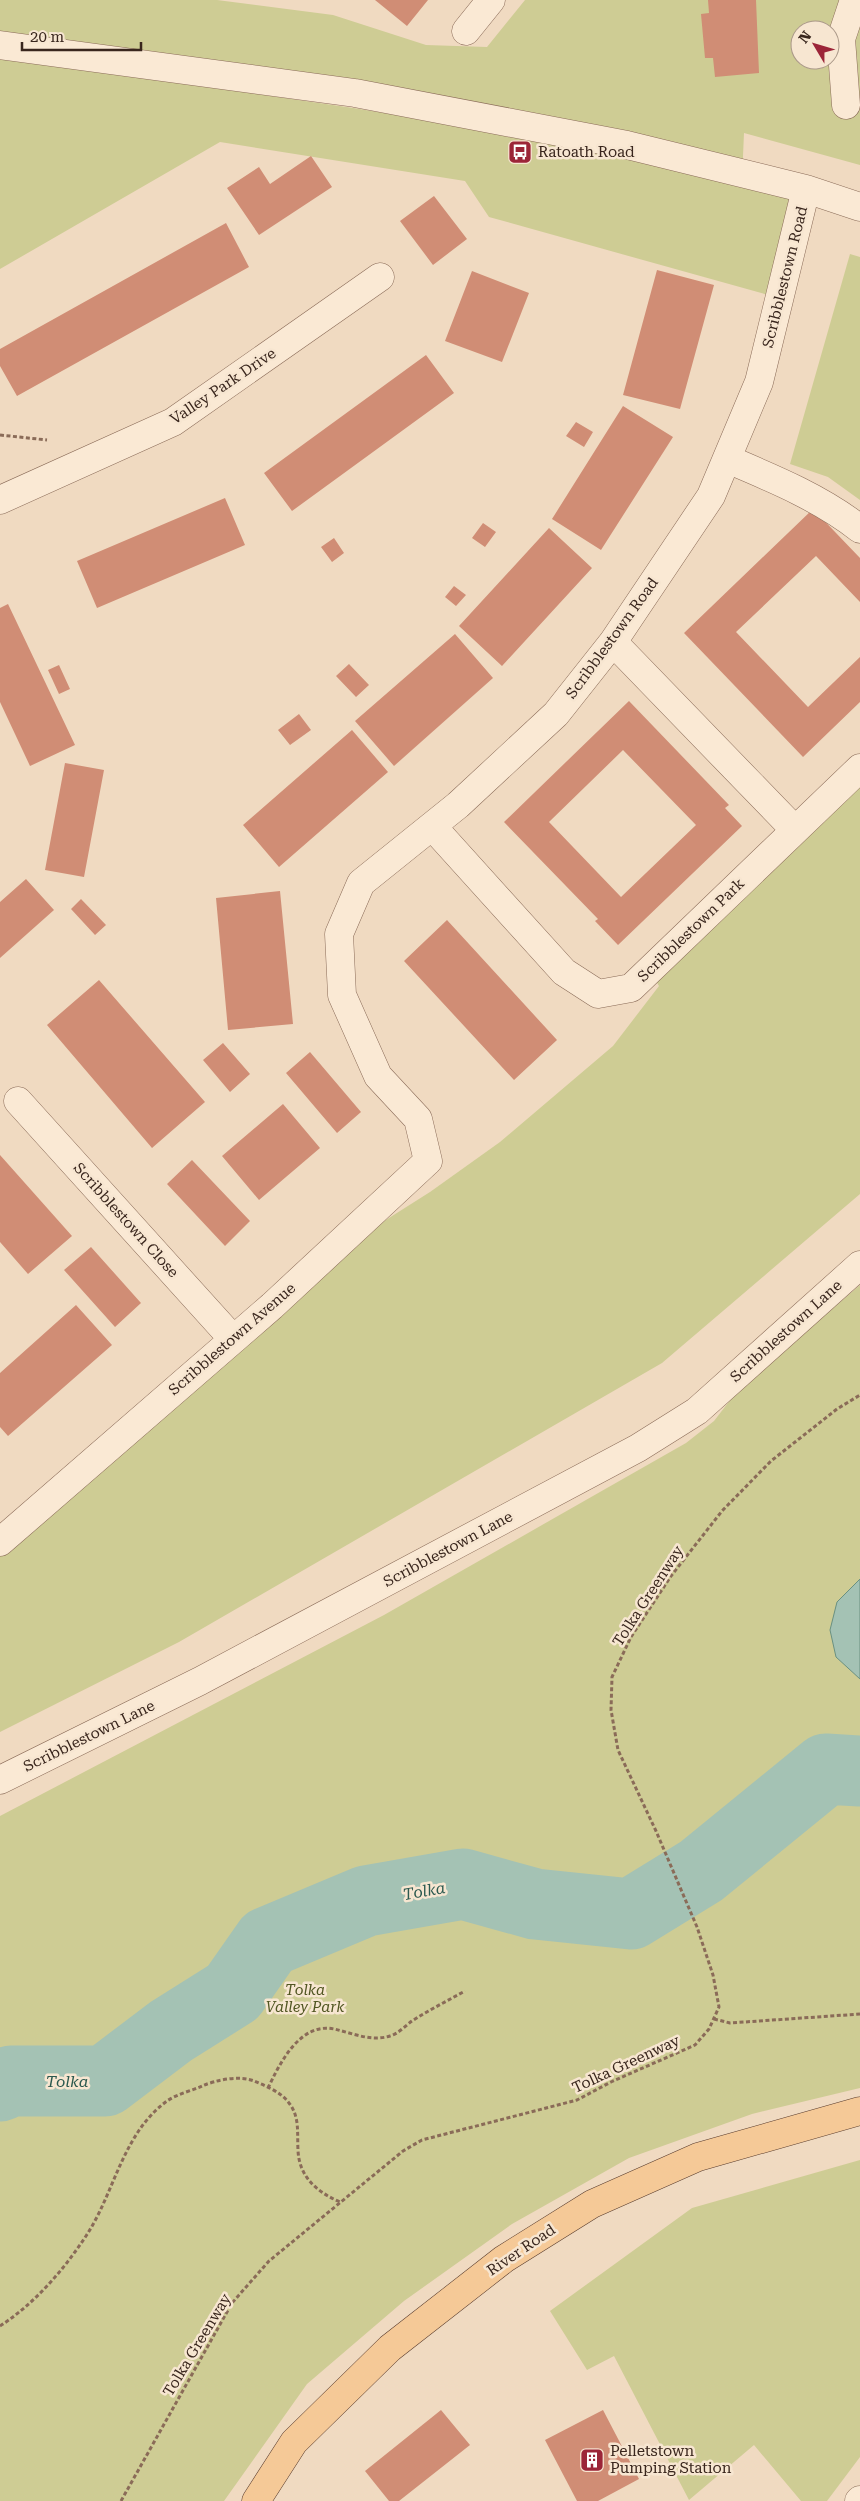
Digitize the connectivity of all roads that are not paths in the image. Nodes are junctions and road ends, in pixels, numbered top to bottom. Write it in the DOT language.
graph roads {
  1 [pos="491,0"];
  2 [pos="854,0"];
  3 [pos="466,31"];
  4 [pos="0,45"];
  5 [pos="846,105"];
  6 [pos="806,189"];
  7 [pos="860,207"];
  8 [pos="380,277"];
  9 [pos="727,459"];
  10 [pos="0,500"];
  11 [pos="860,529"];
  12 [pos="613,642"];
  13 [pos="860,768"];
  14 [pos="432,826"];
  15 [pos="795,830"];
  16 [pos="18,1101"];
  17 [pos="418,1119"];
  18 [pos="860,1265"];
  19 [pos="233,1339"];
  20 [pos="0,1542"];
  21 [pos="0,1780"];
  22 [pos="860,2110"];
  23 [pos="256,2501"];
  1 -- 3 [label="street"];
  2 -- 5 [label="street"];
  4 -- 6 [label="street"];
  6 -- 7 [label="street"];
  6 -- 9 [label="street, Scribblestown Road"];
  8 -- 10 [label="street, Valley Park Drive"];
  9 -- 11 [label="street"];
  9 -- 12 [label="street, Scribblestown Road"];
  12 -- 14 [label="street, Scribblestown Road"];
  12 -- 15 [label="street"];
  13 -- 15 [label="street, Scribblestown Park"];
  14 -- 15 [label="street, Scribblestown Park"];
  14 -- 17 [label="street, Scribblestown Road"];
  16 -- 19 [label="street, Scribblestown Close"];
  17 -- 19 [label="street, Scribblestown Avenue"];
  18 -- 21 [label="street, Scribblestown Lane"];
  19 -- 20 [label="street, Scribblestown Avenue"];
  22 -- 23 [label="main road, River Road"];
}
